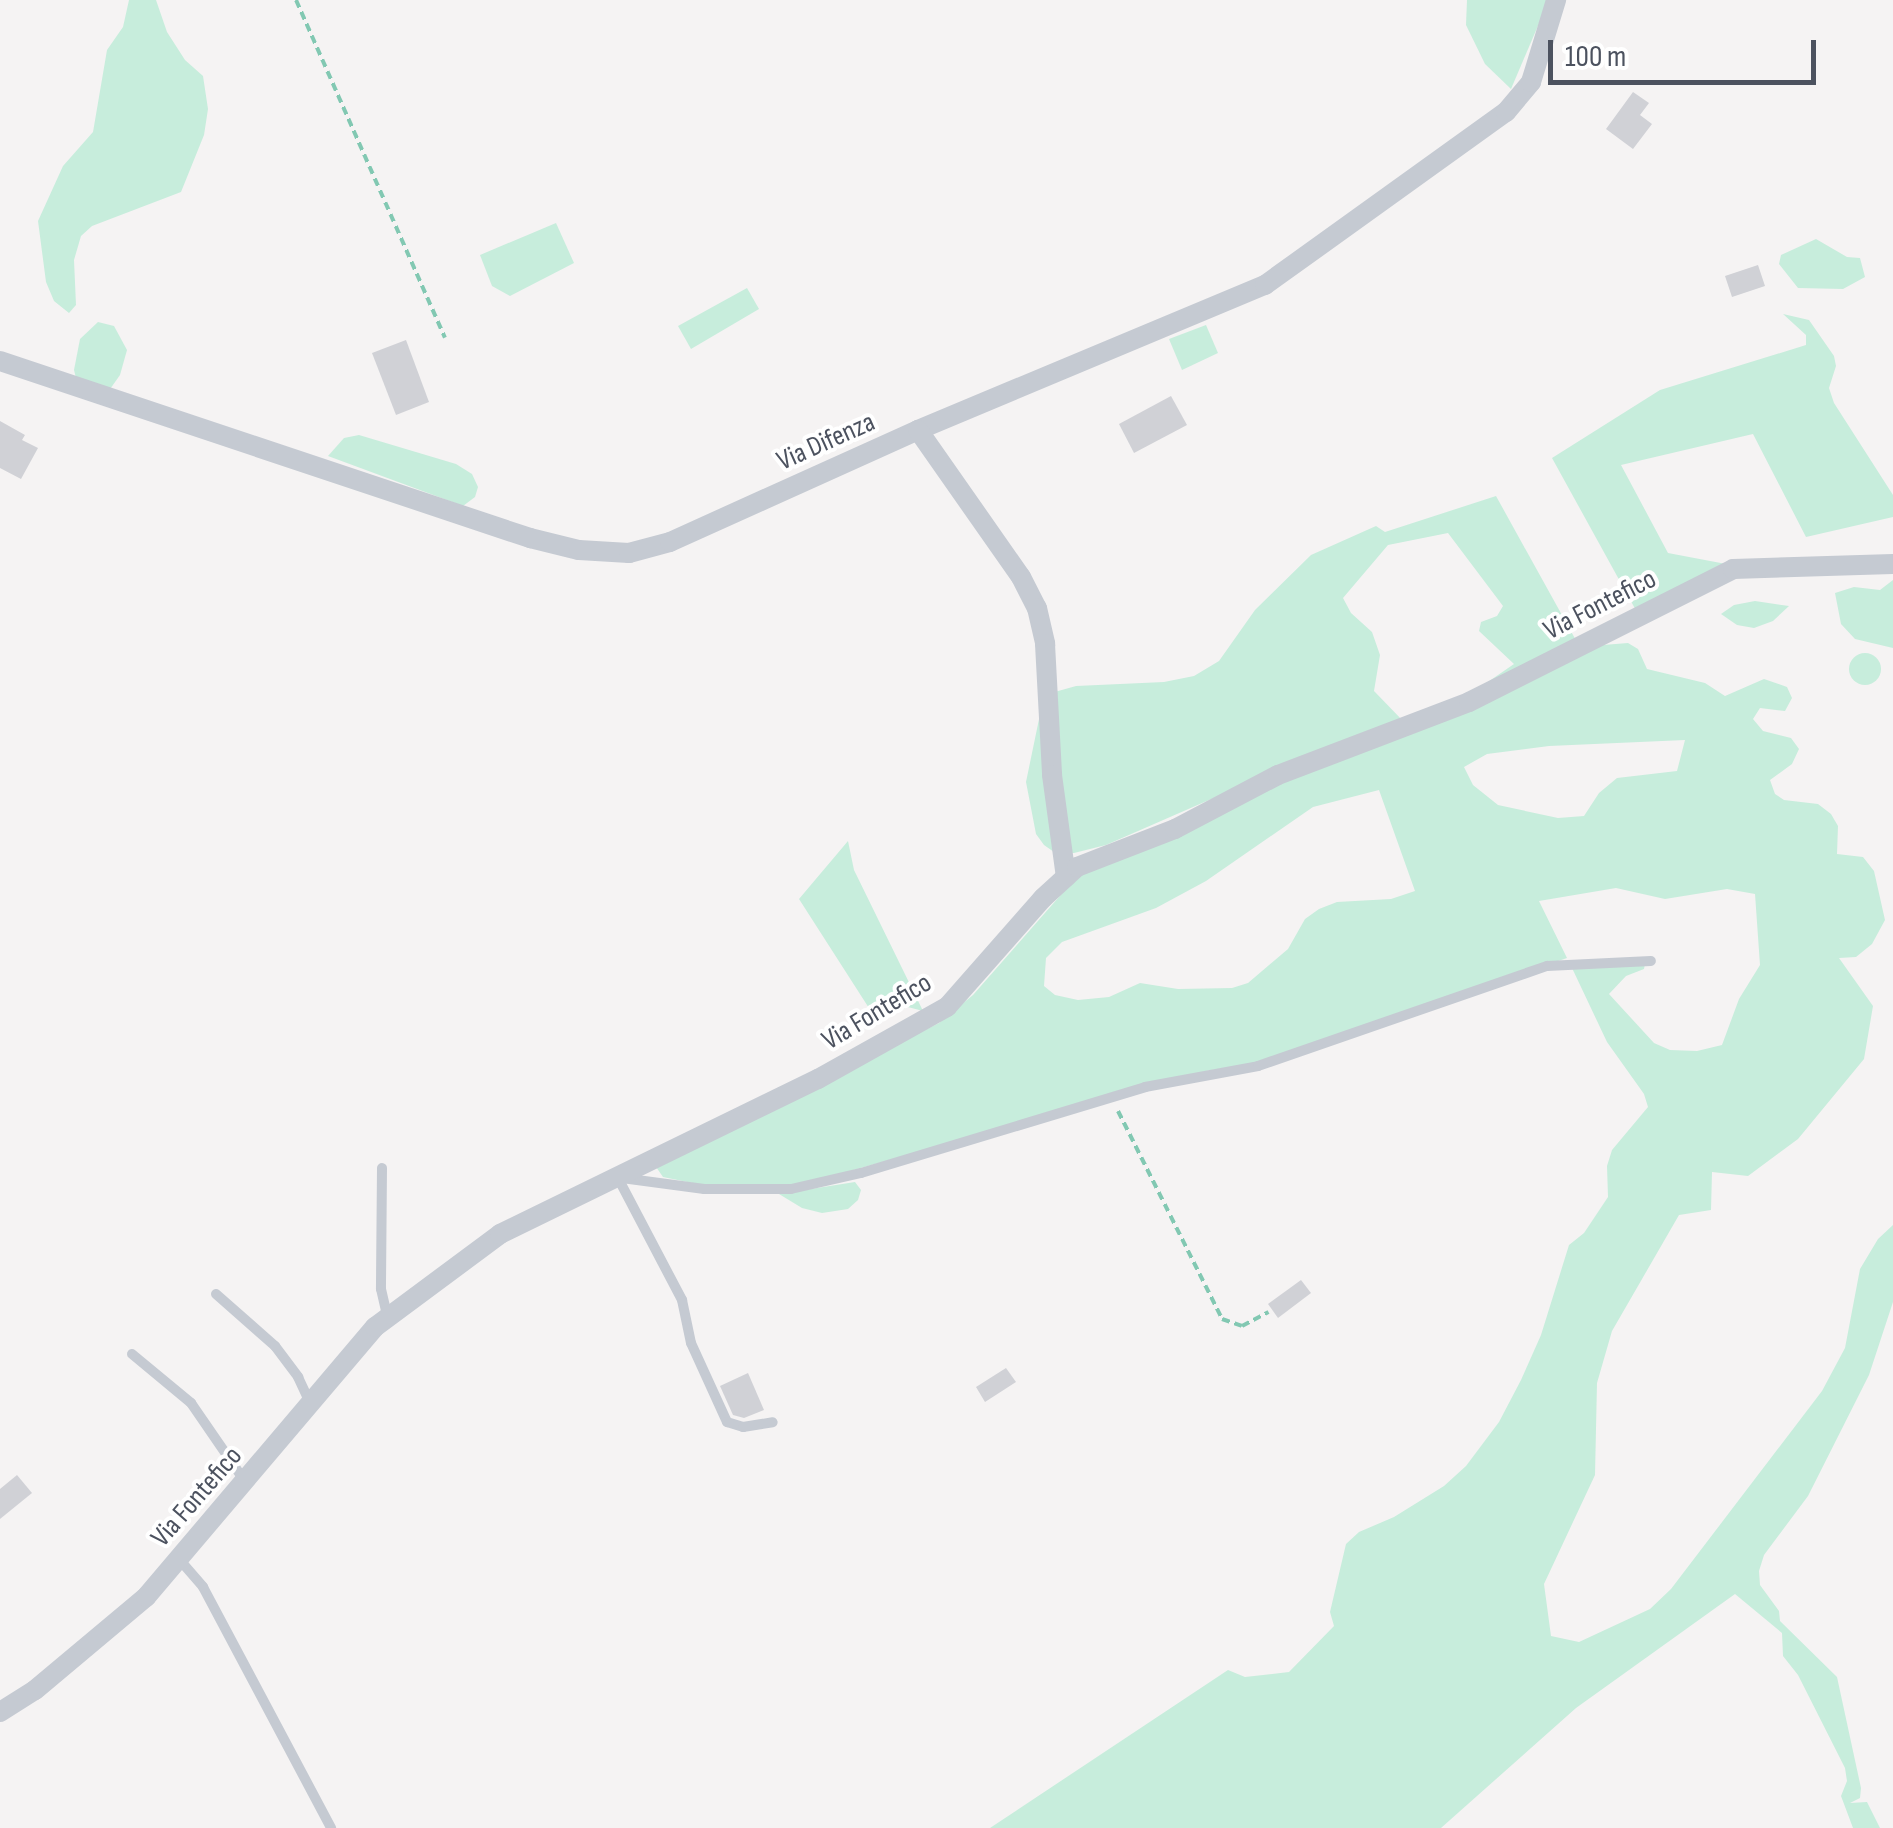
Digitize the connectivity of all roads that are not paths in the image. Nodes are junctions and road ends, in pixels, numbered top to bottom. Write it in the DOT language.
graph roads {
  1 [pos="1556,0"];
  2 [pos="0,361"];
  3 [pos="918,430"];
  4 [pos="1893,564"];
  5 [pos="1066,877"];
  6 [pos="1651,961"];
  7 [pos="382,1168"];
  8 [pos="617,1177"];
  9 [pos="216,1294"];
  10 [pos="388,1318"];
  11 [pos="132,1354"];
  12 [pos="310,1406"];
  13 [pos="773,1422"];
  14 [pos="246,1484"];
  15 [pos="179,1560"];
  16 [pos="0,1712"];
  17 [pos="331,1828"];
  1 -- 3 [label="street, Via Difenza"];
  2 -- 3 [label="street, Via Difenza"];
  3 -- 5 [label="street"];
  4 -- 5 [label="street, Via Fontefico"];
  5 -- 8 [label="street, Via Fontefico"];
  6 -- 8 [label="lane"];
  7 -- 10 [label="lane"];
  8 -- 10 [label="street, Via Fontefico"];
  8 -- 13 [label="lane"];
  9 -- 12 [label="lane"];
  10 -- 12 [label="street, Via Fontefico"];
  11 -- 14 [label="lane"];
  12 -- 14 [label="street, Via Fontefico"];
  14 -- 15 [label="street, Via Fontefico"];
  15 -- 16 [label="street, Via Fontefico"];
  15 -- 17 [label="lane"];
}
